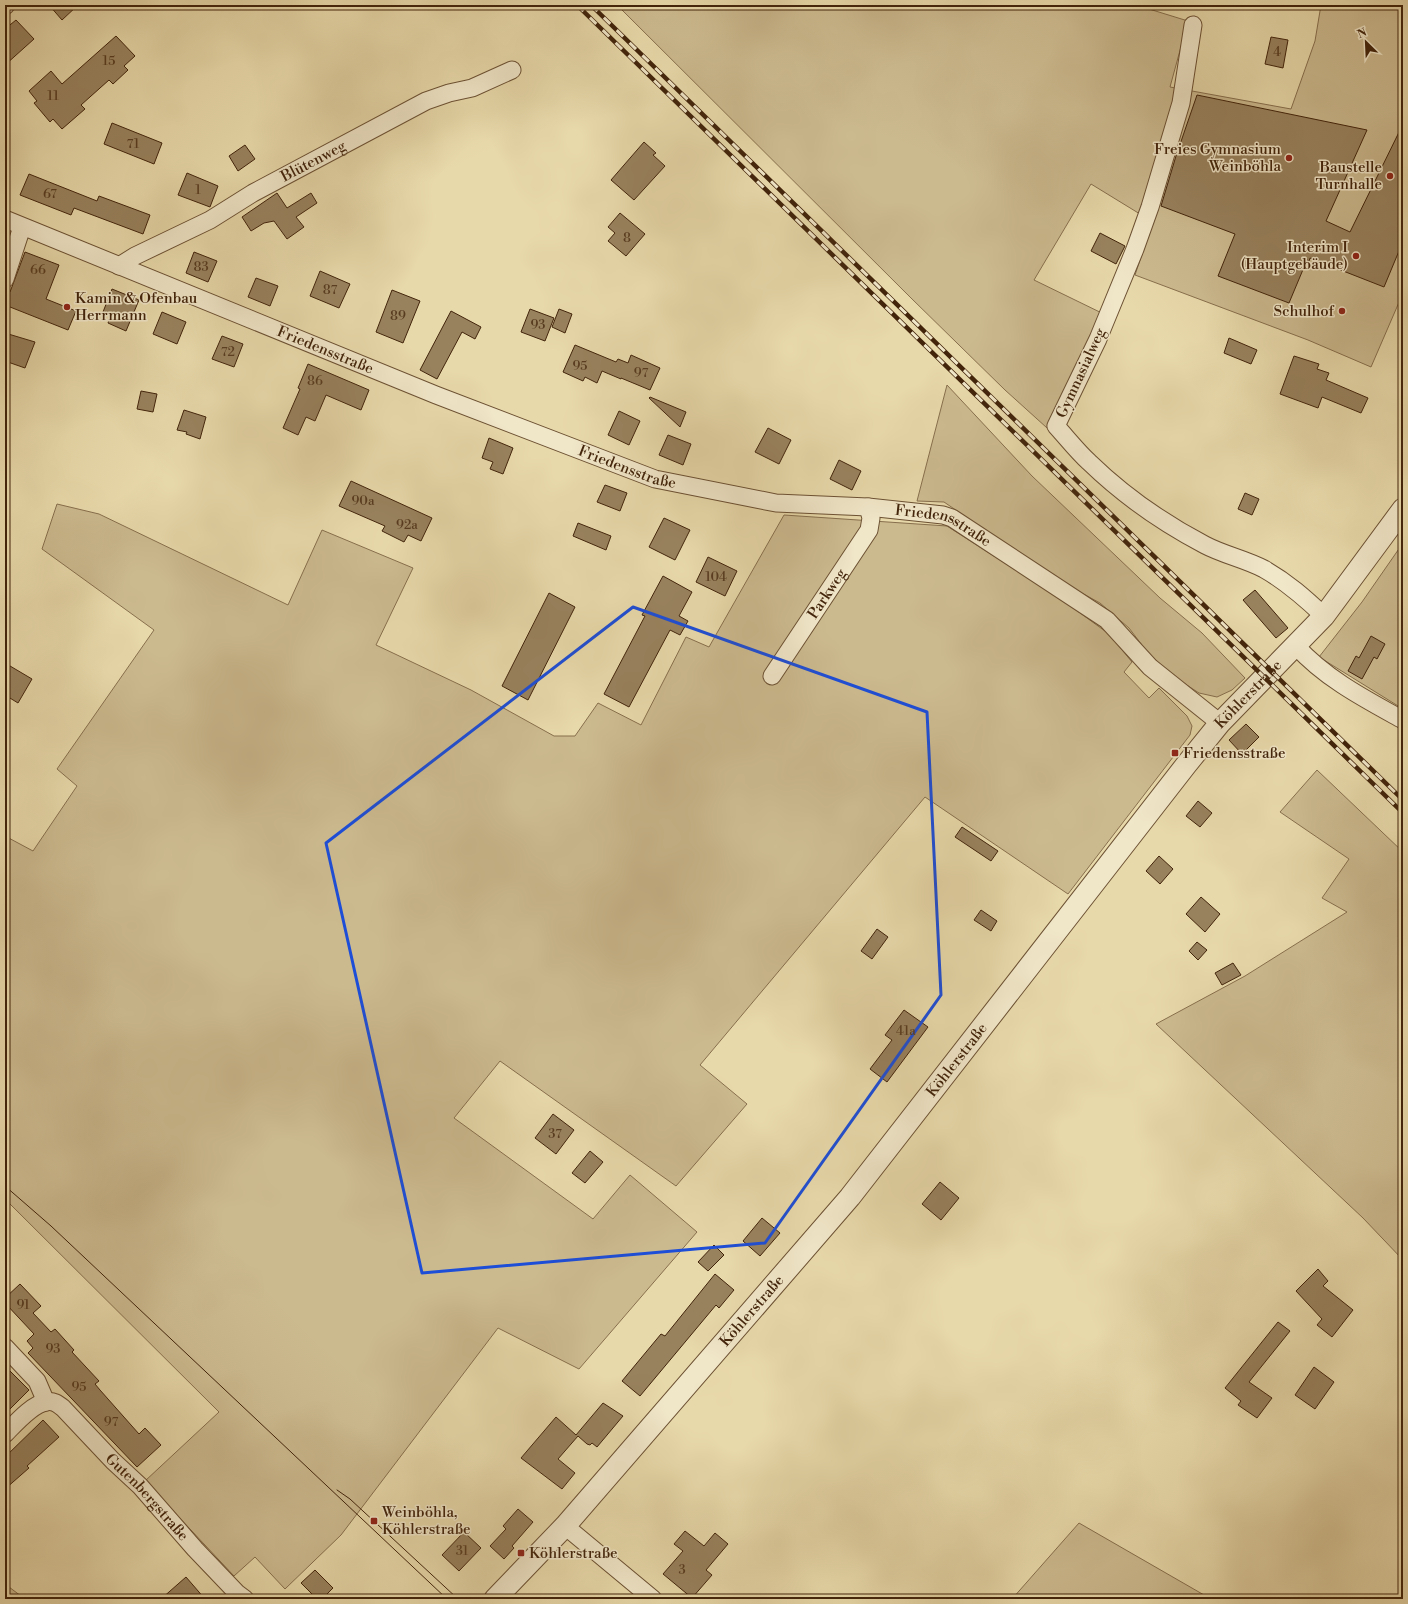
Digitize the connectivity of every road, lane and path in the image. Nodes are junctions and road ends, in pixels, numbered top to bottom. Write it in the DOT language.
graph roads {
  1 [pos="1193,25"];
  2 [pos="512,70"];
  3 [pos="5,219"];
  4 [pos="22,227"];
  5 [pos="119,266"];
  6 [pos="5,279"];
  7 [pos="868,507"];
  8 [pos="1403,509"];
  9 [pos="1324,616"];
  10 [pos="1296,646"];
  11 [pos="772,676"];
  12 [pos="1403,720"];
  13 [pos="1220,723"];
  14 [pos="5,1347"];
  15 [pos="46,1402"];
  16 [pos="5,1434"];
  17 [pos="565,1526"];
  18 [pos="245,1599"];
  19 [pos="495,1599"];
  20 [pos="653,1599"];
  1 -- 9 [label="street, Gymnasialweg"];
  2 -- 5 [label="street, Blütenweg"];
  3 -- 4 [label="street, Friedensstraße"];
  4 -- 5 [label="street, Friedensstraße"];
  4 -- 6 [label="street"];
  5 -- 7 [label="street, Friedensstraße"];
  7 -- 11 [label="street, Parkweg"];
  7 -- 13 [label="street, Friedensstraße"];
  8 -- 9 [label="street, Köhlerstraße"];
  9 -- 10 [label="street, Köhlerstraße"];
  10 -- 12 [label="street"];
  10 -- 13 [label="street, Köhlerstraße"];
  13 -- 17 [label="street, Köhlerstraße"];
  14 -- 15 [label="street"];
  15 -- 16 [label="street"];
  15 -- 18 [label="street, Gutenbergstraße"];
  17 -- 19 [label="street, Köhlerstraße"];
  17 -- 20 [label="street"];
}
